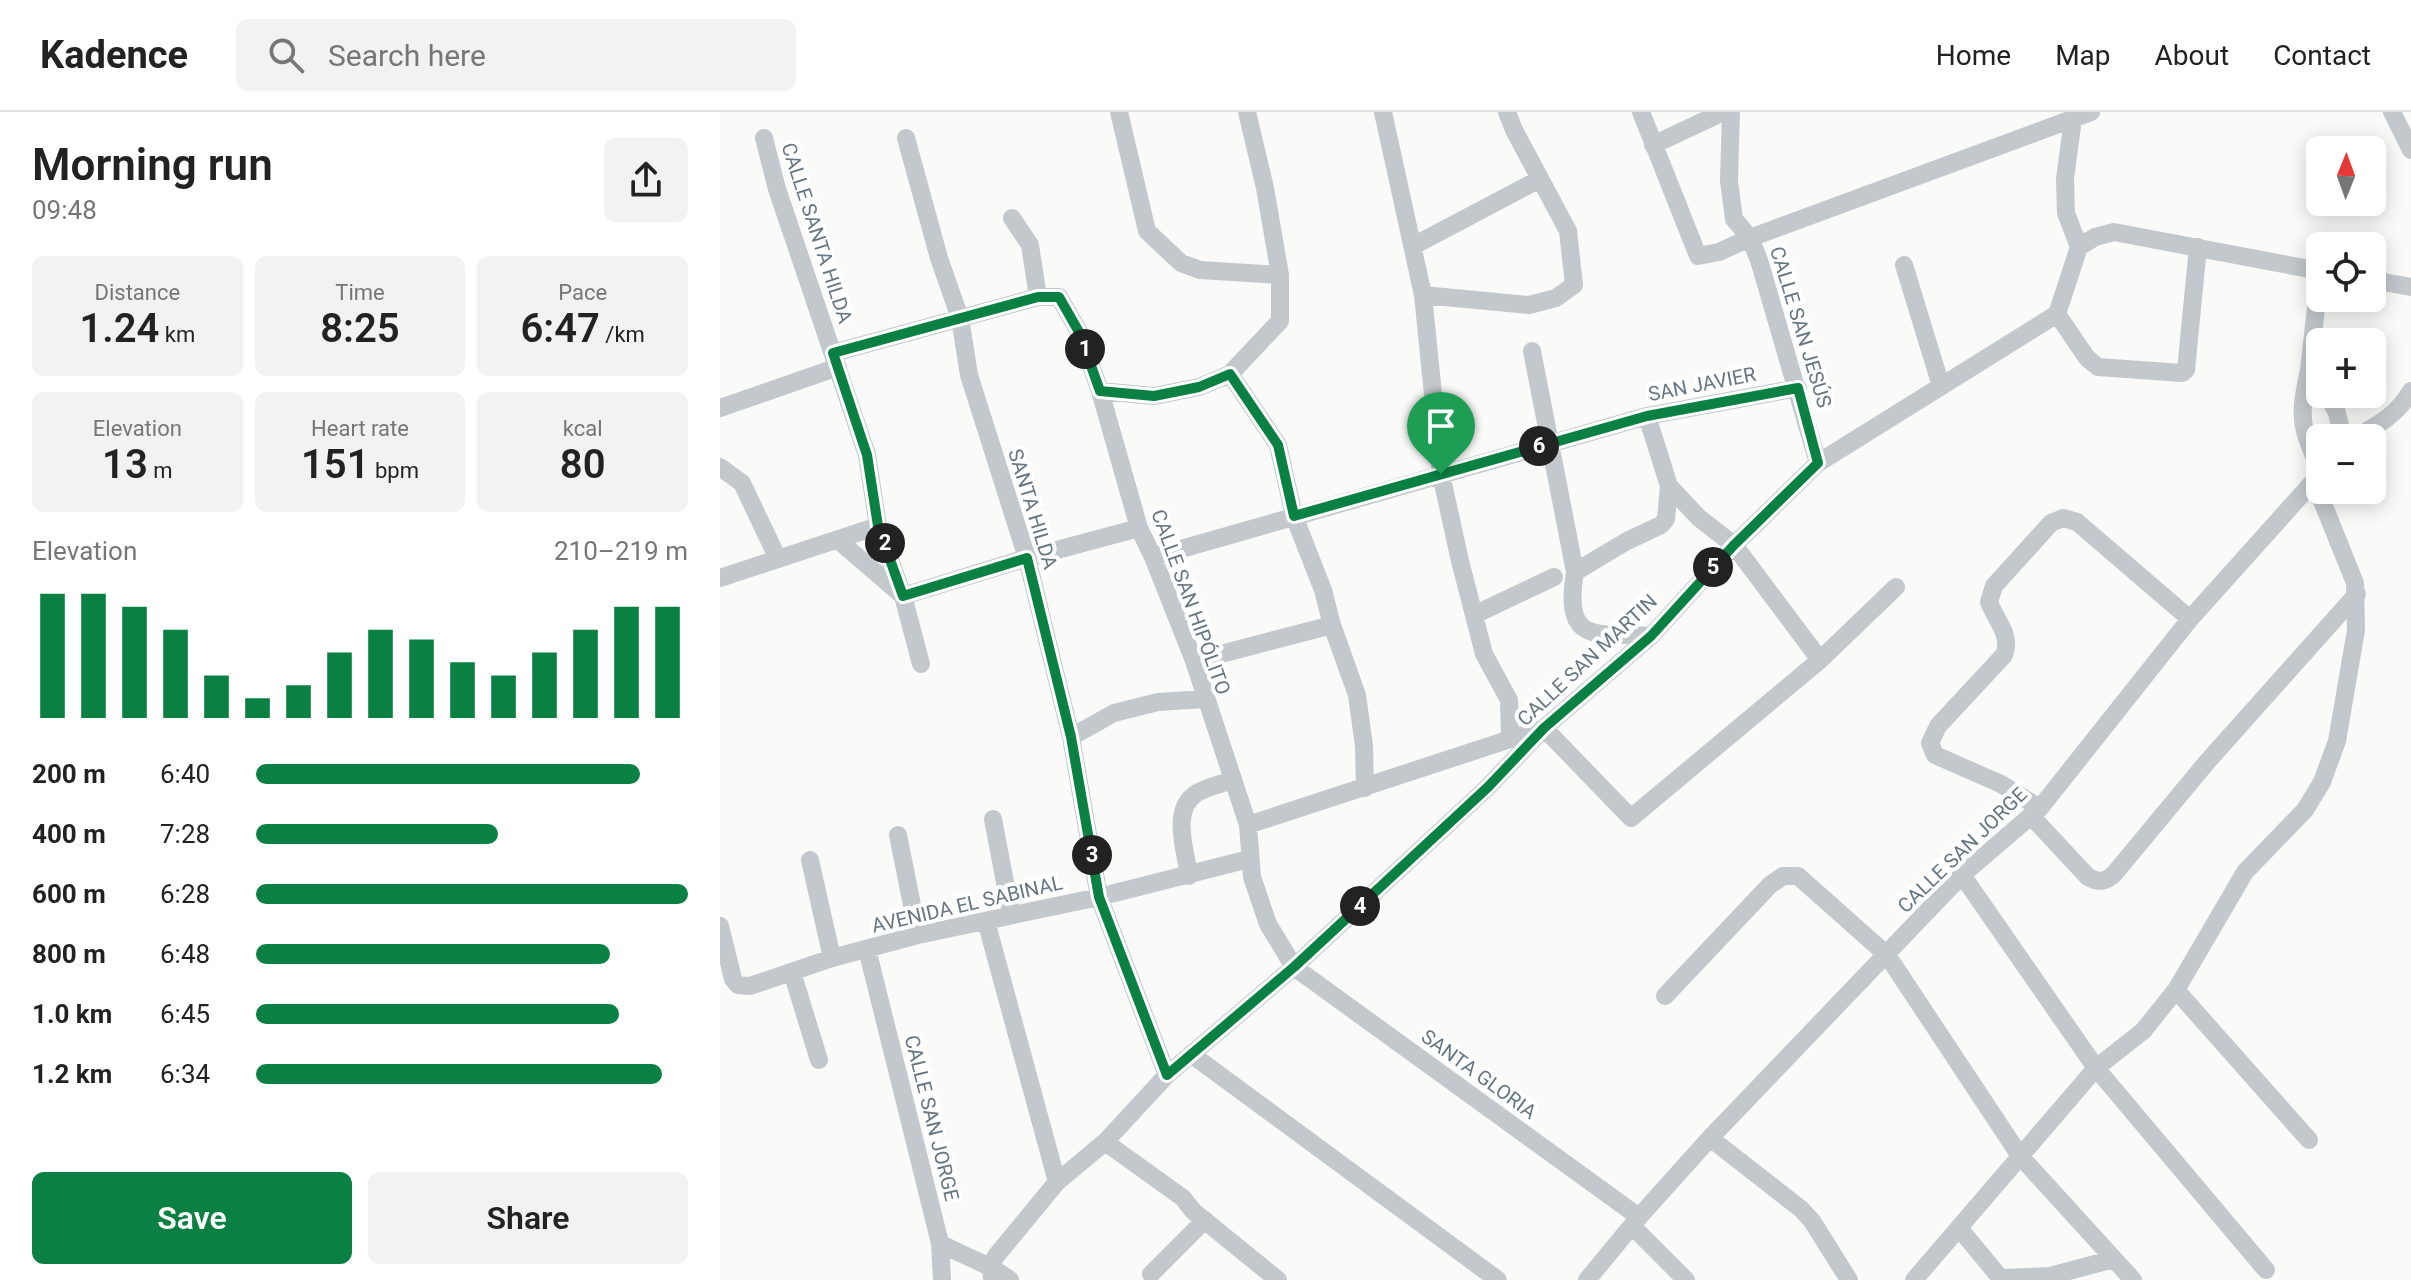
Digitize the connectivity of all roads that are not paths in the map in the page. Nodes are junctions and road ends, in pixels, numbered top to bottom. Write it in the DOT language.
graph roads {
  1 [pos="1119,112"];
  2 [pos="1247,112"];
  3 [pos="1383,112"];
  4 [pos="1507,112"];
  5 [pos="1641,112"];
  6 [pos="1723,112"];
  7 [pos="1731,112"];
  8 [pos="2392,112"];
  9 [pos="2082,116"];
  10 [pos="764,138"];
  11 [pos="906,138"];
  12 [pos="1653,145"];
  13 [pos="2411,150"];
  14 [pos="1540,179"];
  15 [pos="1012,218"];
  16 [pos="1750,238"];
  17 [pos="1413,246"];
  18 [pos="2079,247"];
  19 [pos="2198,247"];
  20 [pos="1904,265"];
  21 [pos="2306,269"];
  22 [pos="1280,275"];
  23 [pos="2386,283"];
  24 [pos="2411,287"];
  25 [pos="1423,295"];
  26 [pos="1038,297"];
  27 [pos="2057,314"];
  28 [pos="960,318"];
  29 [pos="1532,351"];
  30 [pos="835,360"];
  31 [pos="1230,374"];
  32 [pos="1941,386"];
  33 [pos="1798,388"];
  34 [pos="1100,391"];
  35 [pos="2411,391"];
  36 [pos="2306,394"];
  37 [pos="720,408"];
  38 [pos="1647,416"];
  39 [pos="2379,424"];
  40 [pos="2306,438"];
  41 [pos="1551,443"];
  42 [pos="1818,463"];
  43 [pos="720,467"];
  44 [pos="1441,474"];
  45 [pos="1669,486"];
  46 [pos="2306,488"];
  47 [pos="2328,504"];
  48 [pos="1294,516"];
  49 [pos="878,526"];
  50 [pos="1139,528"];
  51 [pos="838,540"];
  52 [pos="1570,545"];
  53 [pos="1734,545"];
  54 [pos="1153,557"];
  55 [pos="1027,558"];
  56 [pos="778,559"];
  57 [pos="1575,572"];
  58 [pos="1554,577"];
  59 [pos="720,578"];
  60 [pos="1896,587"];
  61 [pos="2357,594"];
  62 [pos="903,596"];
  63 [pos="1571,605"];
  64 [pos="1474,615"];
  65 [pos="2190,619"];
  66 [pos="1332,625"];
  67 [pos="1651,636"];
  68 [pos="1820,660"];
  69 [pos="1194,661"];
  70 [pos="921,664"];
  71 [pos="1205,699"];
  72 [pos="1544,728"];
  73 [pos="1071,737"];
  74 [pos="1510,739"];
  75 [pos="1479,750"];
  76 [pos="1233,780"];
  77 [pos="1488,787"];
  78 [pos="1365,788"];
  79 [pos="2035,812"];
  80 [pos="993,819"];
  81 [pos="1248,825"];
  82 [pos="898,835"];
  83 [pos="1249,859"];
  84 [pos="810,860"];
  85 [pos="1962,875"];
  86 [pos="1189,876"];
  87 [pos="1099,897"];
  88 [pos="1011,914"];
  89 [pos="986,921"];
  90 [pos="720,926"];
  91 [pos="918,935"];
  92 [pos="867,949"];
  93 [pos="1887,955"];
  94 [pos="832,958"];
  95 [pos="1294,967"];
  96 [pos="792,972"];
  97 [pos="2176,990"];
  98 [pos="1665,996"];
  99 [pos="1191,1054"];
  100 [pos="819,1060"];
  101 [pos="2096,1068"];
  102 [pos="1167,1075"];
  103 [pos="1710,1138"];
  104 [pos="2309,1140"];
  105 [pos="1105,1142"];
  106 [pos="2020,1156"];
  107 [pos="1057,1182"];
  108 [pos="1205,1220"];
  109 [pos="1635,1222"];
  110 [pos="1959,1228"];
  111 [pos="940,1243"];
  112 [pos="2114,1259"];
  113 [pos="2266,1270"];
  114 [pos="992,1273"];
  115 [pos="1151,1274"];
  116 [pos="2002,1279"];
  117 [pos="942,1280"];
  118 [pos="1010,1280"];
  119 [pos="1278,1280"];
  120 [pos="1498,1280"];
  121 [pos="1587,1280"];
  122 [pos="1686,1280"];
  123 [pos="1849,1280"];
  124 [pos="1914,1280"];
  125 [pos="2133,1280"];
  1 -- 22 [label="street"];
  2 -- 22 [label="street"];
  3 -- 17 [label="street"];
  4 -- 14 [label="street"];
  5 -- 12 [label="street"];
  6 -- 12 [label="street"];
  7 -- 16 [label="street, CALLE SAN JESÚS"];
  8 -- 13 [label="street"];
  9 -- 16 [label="street"];
  9 -- 18 [label="street"];
  10 -- 30 [label="street, CALLE SANTA HILDA"];
  11 -- 28 [label="street, SANTA HILDA"];
  12 -- 16 [label="street"];
  14 -- 17 [label="street"];
  14 -- 25 [label="street"];
  15 -- 26 [label="street"];
  16 -- 33 [label="street, CALLE SAN JESÚS"];
  17 -- 25 [label="street"];
  18 -- 19 [label="street"];
  18 -- 27 [label="street"];
  19 -- 21 [label="street"];
  19 -- 27 [label="street"];
  20 -- 32 [label="street"];
  22 -- 31 [label="street"];
  23 -- 24 [label="street"];
  25 -- 44 [label="street"];
  26 -- 28 [label="street"];
  26 -- 34 [label="street, CALLE SAN HIPÓLITO"];
  27 -- 32 [label="street, CALLE SAN MARTIN"];
  28 -- 30 [label="street"];
  28 -- 55 [label="street, SANTA HILDA"];
  29 -- 41 [label="street"];
  30 -- 37 [label="street"];
  30 -- 49 [label="street, CALLE SANTA HILDA"];
  31 -- 34 [label="street"];
  31 -- 48 [label="street"];
  32 -- 42 [label="street, CALLE SAN MARTIN"];
  33 -- 38 [label="street, SAN JAVIER"];
  33 -- 42 [label="street, CALLE SAN JESÚS"];
  34 -- 50 [label="street, CALLE SAN HIPÓLITO"];
  35 -- 39 [label="street"];
  36 -- 40 [label="street"];
  38 -- 41 [label="street, SAN JAVIER"];
  38 -- 45 [label="street"];
  41 -- 44 [label="street, SAN JAVIER"];
  41 -- 52 [label="street"];
  42 -- 53 [label="street, CALLE SAN MARTIN"];
  43 -- 56 [label="street"];
  44 -- 48 [label="street, SAN JAVIER"];
  44 -- 64 [label="street"];
  45 -- 53 [label="street"];
  45 -- 57 [label="street"];
  46 -- 65 [label="street, CALLE SAN JORGE"];
  47 -- 61 [label="street"];
  48 -- 54 [label="street, SAN JAVIER"];
  48 -- 66 [label="street"];
  49 -- 51 [label="street"];
  49 -- 62 [label="street, CALLE SANTA HILDA"];
  50 -- 54 [label="street, CALLE SAN HIPÓLITO"];
  50 -- 55 [label="street"];
  51 -- 56 [label="street"];
  51 -- 62 [label="street"];
  52 -- 57 [label="street"];
  52 -- 58 [label="street"];
  53 -- 67 [label="street, CALLE SAN MARTIN"];
  53 -- 68 [label="street"];
  54 -- 69 [label="street, CALLE SAN HIPÓLITO"];
  55 -- 62 [label="street"];
  55 -- 73 [label="street, SANTA HILDA"];
  56 -- 59 [label="street"];
  57 -- 63 [label="street"];
  58 -- 63 [label="street"];
  58 -- 64 [label="street"];
  60 -- 68 [label="street"];
  61 -- 79 [label="street"];
  61 -- 97 [label="street"];
  62 -- 70 [label="street, CALLE SANTA HILDA"];
  63 -- 67 [label="street"];
  64 -- 74 [label="street"];
  65 -- 79 [label="street, CALLE SAN JORGE"];
  65 -- 79 [label="street"];
  66 -- 69 [label="street"];
  66 -- 78 [label="street"];
  67 -- 72 [label="street, CALLE SAN MARTIN"];
  68 -- 72 [label="street"];
  69 -- 71 [label="street, CALLE SAN HIPÓLITO"];
  71 -- 73 [label="street"];
  71 -- 76 [label="street, CALLE SAN HIPÓLITO"];
  72 -- 74 [label="street"];
  72 -- 77 [label="street, CALLE SAN MARTIN"];
  73 -- 87 [label="street, SANTA HILDA"];
  74 -- 75 [label="street"];
  75 -- 77 [label="street"];
  75 -- 78 [label="street"];
  76 -- 81 [label="street, CALLE SAN HIPÓLITO"];
  76 -- 86 [label="street"];
  77 -- 95 [label="street, CALLE SAN MARTIN"];
  78 -- 81 [label="street"];
  79 -- 85 [label="street, CALLE SAN JORGE"];
  80 -- 88 [label="street"];
  81 -- 83 [label="street, CALLE SAN HIPÓLITO"];
  82 -- 91 [label="street"];
  83 -- 86 [label="street, AVENIDA EL SABINAL"];
  83 -- 95 [label="street, CALLE SAN HIPÓLITO"];
  84 -- 94 [label="street"];
  85 -- 93 [label="street, CALLE SAN JORGE"];
  85 -- 101 [label="street"];
  86 -- 87 [label="street, AVENIDA EL SABINAL"];
  87 -- 88 [label="street, AVENIDA EL SABINAL"];
  87 -- 102 [label="street, SANTA HILDA"];
  88 -- 89 [label="street, AVENIDA EL SABINAL"];
  89 -- 91 [label="street, AVENIDA EL SABINAL"];
  89 -- 107 [label="street"];
  90 -- 96 [label="street, AVENIDA EL SABINAL"];
  91 -- 92 [label="street, AVENIDA EL SABINAL"];
  92 -- 94 [label="street, AVENIDA EL SABINAL"];
  92 -- 111 [label="street, CALLE SAN JORGE"];
  93 -- 98 [label="street"];
  93 -- 103 [label="street, CALLE SAN JORGE"];
  93 -- 106 [label="street"];
  94 -- 96 [label="street, AVENIDA EL SABINAL"];
  95 -- 99 [label="street, CALLE SAN MARTIN"];
  95 -- 109 [label="street, SANTA GLORIA"];
  96 -- 100 [label="street"];
  97 -- 101 [label="street"];
  97 -- 104 [label="street"];
  99 -- 102 [label="street, CALLE SAN MARTIN"];
  99 -- 120 [label="street"];
  101 -- 106 [label="street"];
  101 -- 113 [label="street"];
  102 -- 105 [label="street, CALLE SAN MARTIN"];
  103 -- 109 [label="street, CALLE SAN JORGE"];
  103 -- 123 [label="street"];
  105 -- 107 [label="street, CALLE SAN MARTIN"];
  105 -- 108 [label="street"];
  106 -- 110 [label="street"];
  106 -- 112 [label="street"];
  107 -- 114 [label="street, CALLE SAN MARTIN"];
  108 -- 115 [label="street"];
  108 -- 119 [label="street"];
  109 -- 121 [label="street, CALLE SAN JORGE"];
  109 -- 122 [label="street, SANTA GLORIA"];
  110 -- 116 [label="street"];
  110 -- 124 [label="street"];
  111 -- 114 [label="street"];
  111 -- 117 [label="street, CALLE SAN JORGE"];
  112 -- 116 [label="street"];
  112 -- 125 [label="street"];
  114 -- 118 [label="street"];
}
